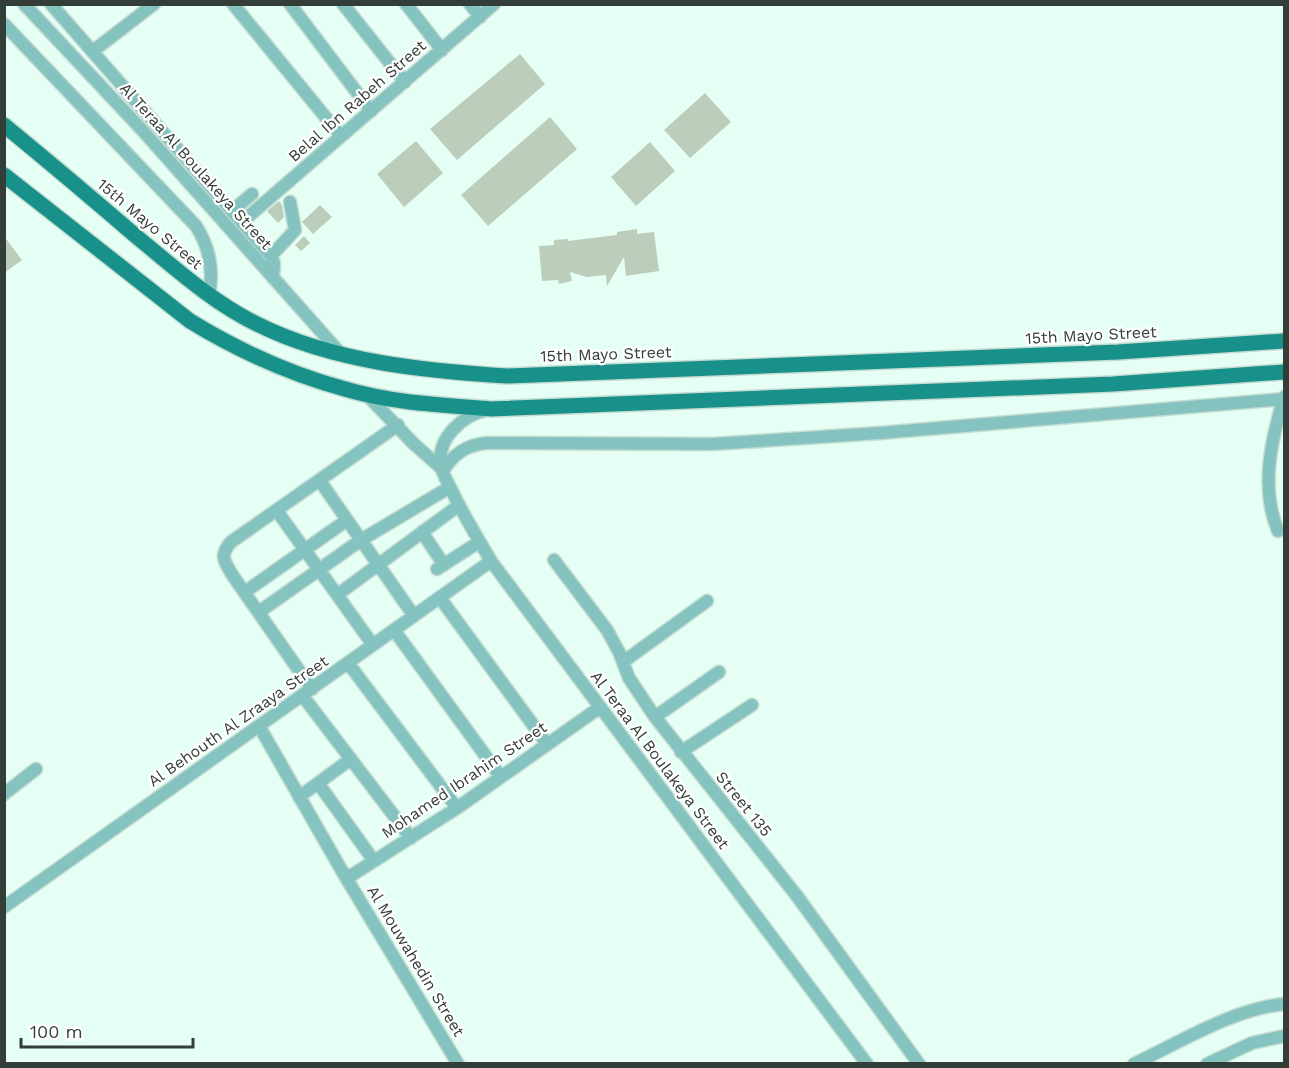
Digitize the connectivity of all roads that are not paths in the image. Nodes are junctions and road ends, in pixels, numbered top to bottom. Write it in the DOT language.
graph roads {
  1 [pos="24,4"];
  2 [pos="51,4"];
  3 [pos="154,4"];
  4 [pos="233,4"];
  5 [pos="290,4"];
  6 [pos="343,4"];
  7 [pos="406,4"];
  8 [pos="470,4"];
  9 [pos="494,4"];
  10 [pos="480,16"];
  11 [pos="4,24"];
  12 [pos="442,50"];
  13 [pos="93,51"];
  14 [pos="405,82"];
  15 [pos="371,111"];
  16 [pos="4,125"];
  17 [pos="341,136"];
  18 [pos="5,176"];
  19 [pos="252,194"];
  20 [pos="290,202"];
  21 [pos="232,211"];
  22 [pos="242,222"];
  23 [pos="271,256"];
  24 [pos="273,278"];
  25 [pos="209,296"];
  26 [pos="1284,341"];
  27 [pos="340,353"];
  28 [pos="1284,372"];
  29 [pos="367,394"];
  30 [pos="1284,398"];
  31 [pos="491,409"];
  32 [pos="398,425"];
  33 [pos="442,469"];
  34 [pos="320,481"];
  35 [pos="450,487"];
  36 [pos="458,506"];
  37 [pos="277,511"];
  38 [pos="347,520"];
  39 [pos="1278,531"];
  40 [pos="422,532"];
  41 [pos="361,540"];
  42 [pos="479,542"];
  43 [pos="305,550"];
  44 [pos="554,560"];
  45 [pos="491,561"];
  46 [pos="378,564"];
  47 [pos="319,570"];
  48 [pos="244,592"];
  49 [pos="337,595"];
  50 [pos="440,598"];
  51 [pos="707,601"];
  52 [pos="259,612"];
  53 [pos="414,616"];
  54 [pos="394,630"];
  55 [pos="373,645"];
  56 [pos="623,662"];
  57 [pos="348,663"];
  58 [pos="719,672"];
  59 [pos="307,692"];
  60 [pos="752,705"];
  61 [pos="599,708"];
  62 [pos="655,717"];
  63 [pos="259,726"];
  64 [pos="548,744"];
  65 [pos="681,752"];
  66 [pos="351,759"];
  67 [pos="36,769"];
  68 [pos="501,777"];
  69 [pos="318,783"];
  70 [pos="4,794"];
  71 [pos="299,797"];
  72 [pos="457,808"];
  73 [pos="411,838"];
  74 [pos="374,861"];
  75 [pos="345,874"];
  76 [pos="4,907"];
  77 [pos="1284,1004"];
  78 [pos="1283,1038"];
  79 [pos="458,1064"];
  80 [pos="867,1064"];
  81 [pos="919,1064"];
  82 [pos="1134,1064"];
  83 [pos="1207,1064"];
  1 -- 24 [label="street, Al Teraa Al Boulakeya Street"];
  2 -- 13 [label="street"];
  3 -- 13 [label="street"];
  4 -- 17 [label="street"];
  5 -- 15 [label="street"];
  6 -- 14 [label="street"];
  7 -- 12 [label="street"];
  8 -- 10 [label="street"];
  9 -- 10 [label="street, Belal Ibn Rabeh Street"];
  10 -- 12 [label="street, Belal Ibn Rabeh Street"];
  11 -- 25 [label="street"];
  12 -- 14 [label="street, Belal Ibn Rabeh Street"];
  13 -- 21 [label="street"];
  14 -- 15 [label="street, Belal Ibn Rabeh Street"];
  15 -- 17 [label="street, Belal Ibn Rabeh Street"];
  16 -- 25 [label="main road, 15th Mayo Street"];
  17 -- 22 [label="street, Belal Ibn Rabeh Street"];
  18 -- 29 [label="main road"];
  19 -- 21 [label="street"];
  20 -- 23 [label="street"];
  21 -- 22 [label="street"];
  22 -- 23 [label="street"];
  23 -- 24 [label="street"];
  24 -- 27 [label="street, Al Teraa Al Boulakeya Street"];
  25 -- 27 [label="main road, 15th Mayo Street"];
  26 -- 27 [label="main road, 15th Mayo Street"];
  28 -- 31 [label="main road"];
  29 -- 31 [label="main road"];
  29 -- 32 [label="street, Al Teraa Al Boulakeya Street"];
  30 -- 33 [label="street"];
  30 -- 39 [label="street"];
  31 -- 33 [label="street"];
  32 -- 33 [label="street, Al Teraa Al Boulakeya Street"];
  32 -- 34 [label="street"];
  33 -- 35 [label="street, Al Teraa Al Boulakeya Street"];
  34 -- 37 [label="street"];
  34 -- 38 [label="street"];
  35 -- 36 [label="street, Al Teraa Al Boulakeya Street"];
  35 -- 41 [label="street"];
  36 -- 40 [label="street"];
  36 -- 42 [label="street, Al Teraa Al Boulakeya Street"];
  37 -- 43 [label="street"];
  37 -- 48 [label="street"];
  38 -- 41 [label="street"];
  38 -- 43 [label="street"];
  40 -- 42 [label="street"];
  40 -- 46 [label="street"];
  41 -- 46 [label="street"];
  41 -- 47 [label="street"];
  42 -- 45 [label="street, Al Teraa Al Boulakeya Street"];
  43 -- 47 [label="street"];
  43 -- 48 [label="street"];
  44 -- 56 [label="street, Street 135"];
  45 -- 50 [label="street, Al Behouth Al Zraaya Street"];
  45 -- 61 [label="street, Al Teraa Al Boulakeya Street"];
  46 -- 49 [label="street"];
  46 -- 53 [label="street"];
  47 -- 49 [label="street"];
  47 -- 52 [label="street"];
  48 -- 52 [label="street"];
  49 -- 55 [label="street"];
  50 -- 53 [label="street, Al Behouth Al Zraaya Street"];
  50 -- 64 [label="street"];
  51 -- 56 [label="street"];
  52 -- 59 [label="street"];
  53 -- 54 [label="street, Al Behouth Al Zraaya Street"];
  54 -- 55 [label="street, Al Behouth Al Zraaya Street"];
  54 -- 68 [label="street"];
  55 -- 57 [label="street, Al Behouth Al Zraaya Street"];
  56 -- 62 [label="street, Street 135"];
  57 -- 59 [label="street, Al Behouth Al Zraaya Street"];
  57 -- 72 [label="street"];
  58 -- 62 [label="street"];
  59 -- 63 [label="street, Al Behouth Al Zraaya Street"];
  59 -- 66 [label="street"];
  60 -- 65 [label="street"];
  61 -- 64 [label="street, Mohamed Ibrahim Street"];
  61 -- 80 [label="street, Al Teraa Al Boulakeya Street"];
  62 -- 65 [label="street, Street 135"];
  63 -- 71 [label="street, Al Mouwahedin Street"];
  63 -- 76 [label="street, Al Behouth Al Zraaya Street"];
  64 -- 68 [label="street, Mohamed Ibrahim Street"];
  65 -- 81 [label="street, Street 135"];
  66 -- 69 [label="street"];
  66 -- 73 [label="street"];
  67 -- 70 [label="street"];
  68 -- 72 [label="street, Mohamed Ibrahim Street"];
  69 -- 71 [label="street"];
  69 -- 74 [label="street"];
  71 -- 75 [label="street, Al Mouwahedin Street"];
  72 -- 73 [label="street, Mohamed Ibrahim Street"];
  73 -- 74 [label="street, Mohamed Ibrahim Street"];
  74 -- 75 [label="street, Mohamed Ibrahim Street"];
  75 -- 79 [label="street, Al Mouwahedin Street"];
  77 -- 82 [label="street"];
  78 -- 83 [label="street"];
}
